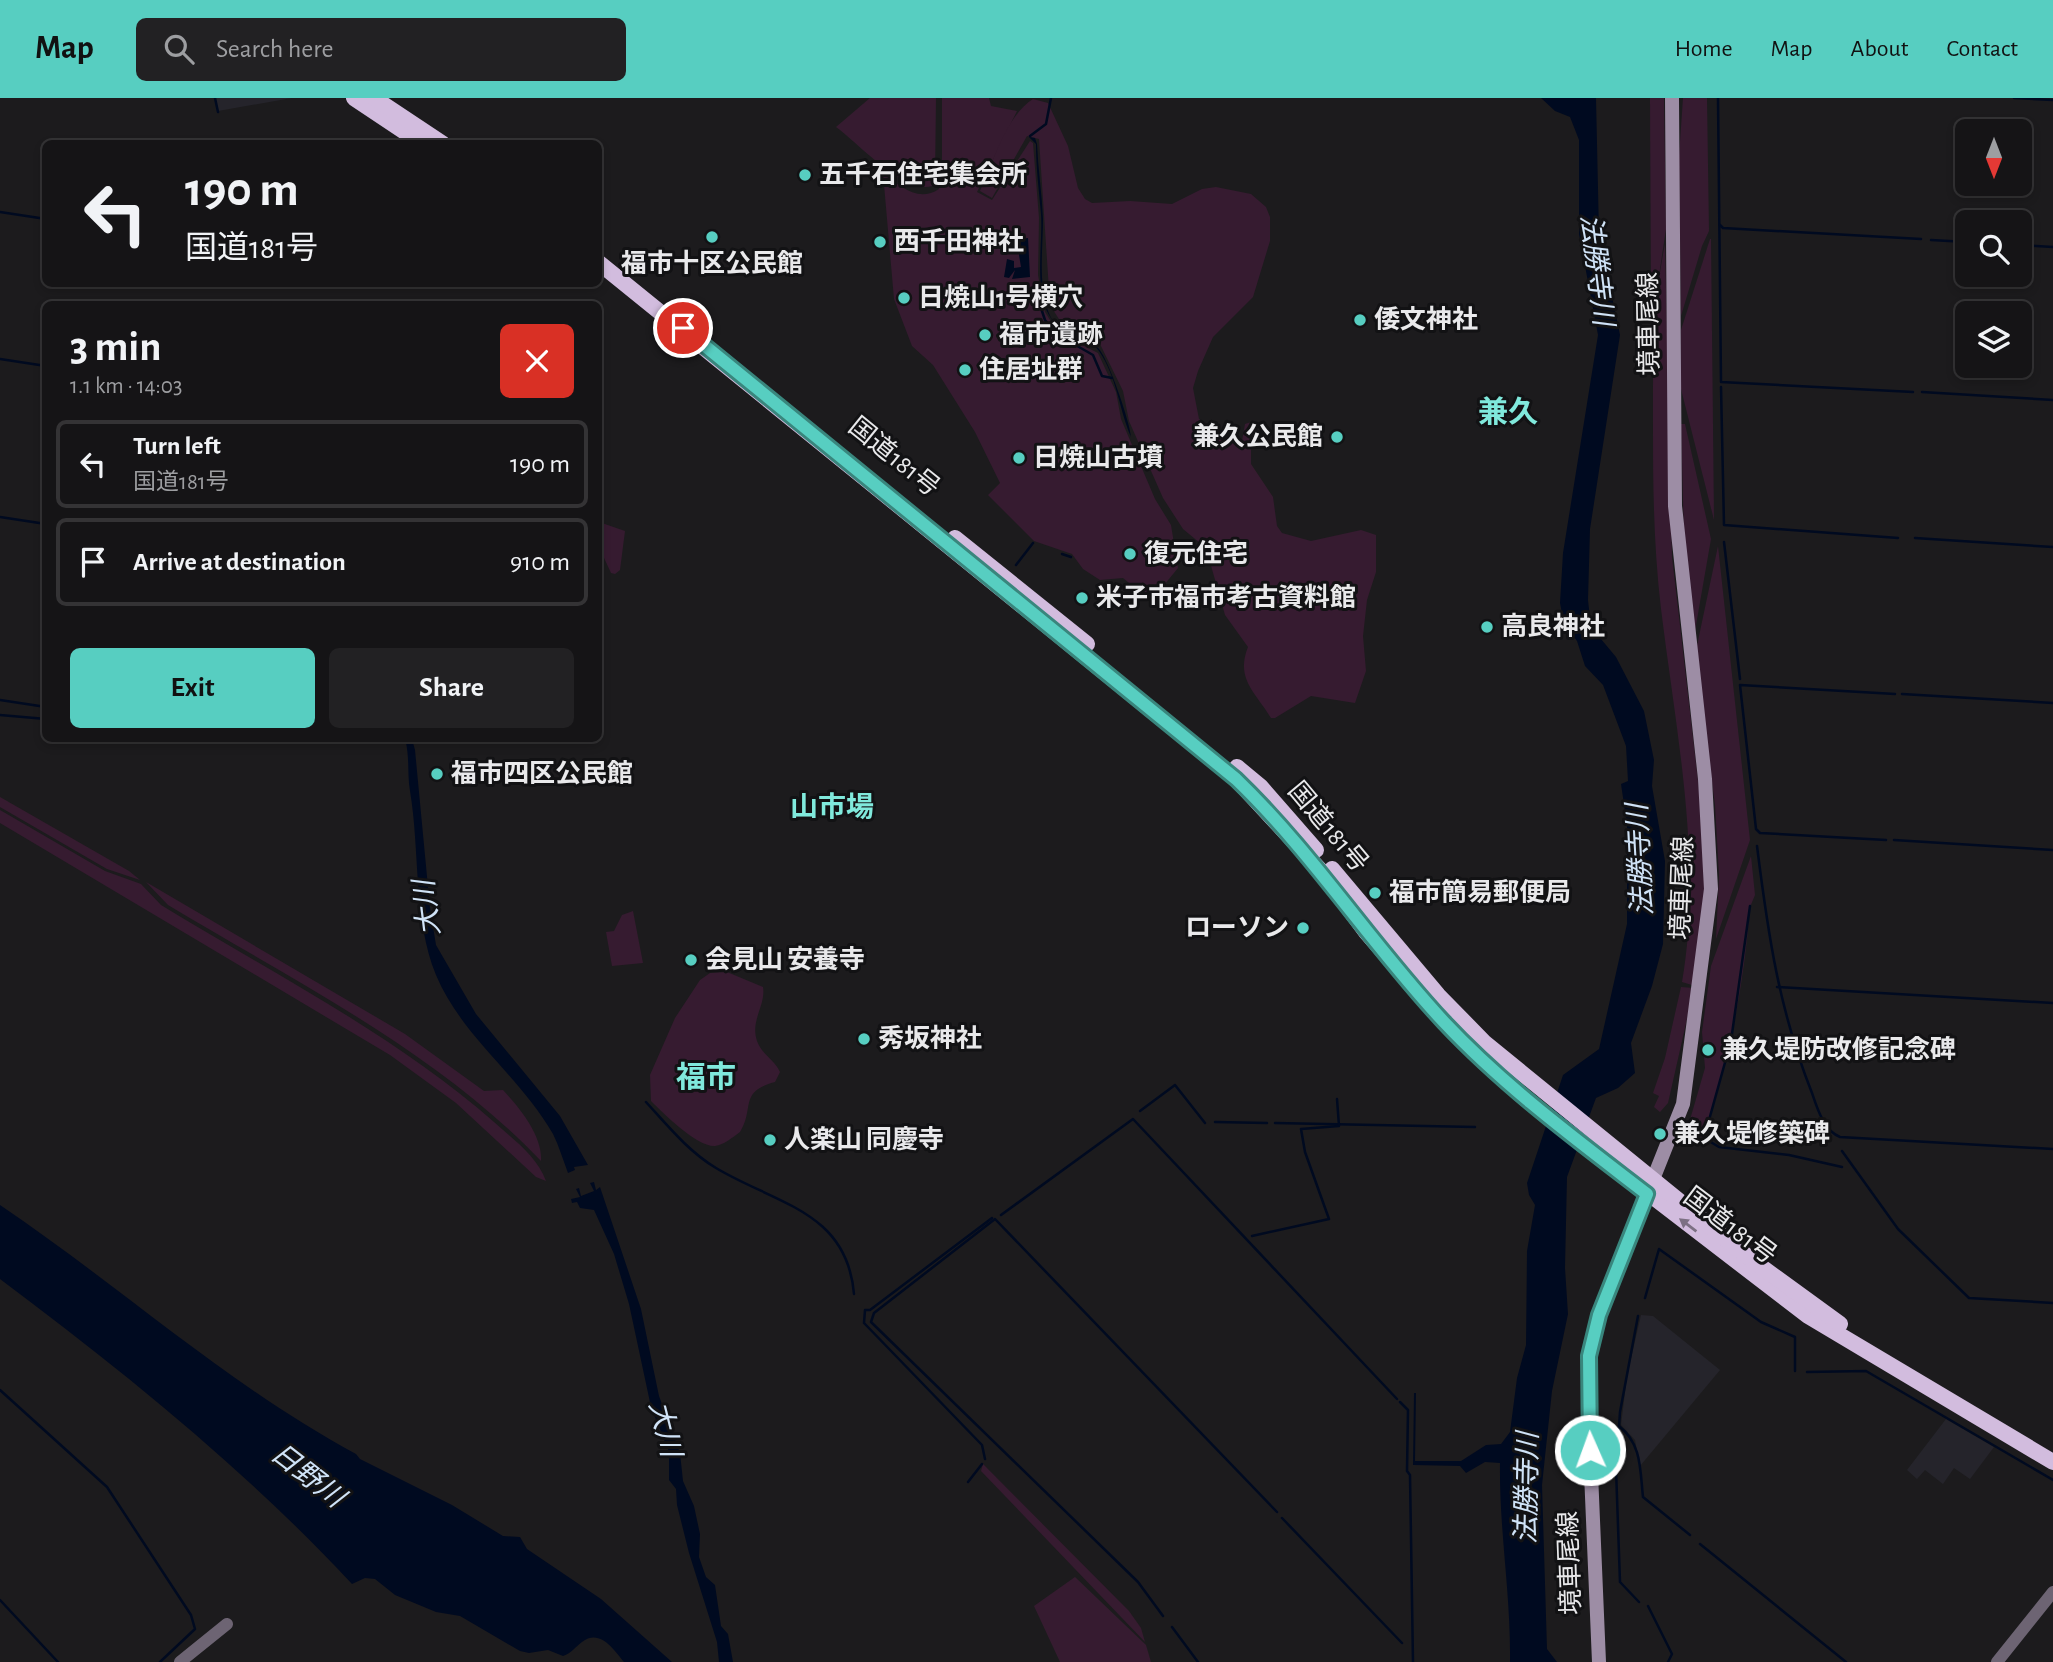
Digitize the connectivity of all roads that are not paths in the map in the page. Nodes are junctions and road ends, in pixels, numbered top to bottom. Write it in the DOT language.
graph roads {
  1 [pos="354,98"];
  2 [pos="374,98"];
  3 [pos="1672,98"];
  4 [pos="426,137"];
  5 [pos="602,255"];
  6 [pos="602,265"];
  7 [pos="1631,1173"];
  8 [pos="1653,1178"];
  9 [pos="1647,1194"];
  10 [pos="2053,1450"];
  11 [pos="2053,1462"];
  12 [pos="2053,1592"];
  13 [pos="227,1624"];
  14 [pos="180,1662"];
  15 [pos="1598,1662"];
  16 [pos="1997,1662"];
  1 -- 4 [label="highway"];
  2 -- 4 [label="highway"];
  3 -- 8 [label="main road, 境車尾線"];
  5 -- 7 [label="highway, 国道181号"];
  6 -- 7 [label="highway, 国道181号"];
  7 -- 8 [label="highway, 国道181号"];
  7 -- 9 [label="highway, 国道181号"];
  8 -- 9 [label="main road, 境車尾線"];
  8 -- 10 [label="highway, 国道181号"];
  11 -- 9 [label="highway, 国道181号, one-way"];
  9 -- 15 [label="main road, 境車尾線"];
  12 -- 16 [label="street"];
  13 -- 14 [label="street"];
}
